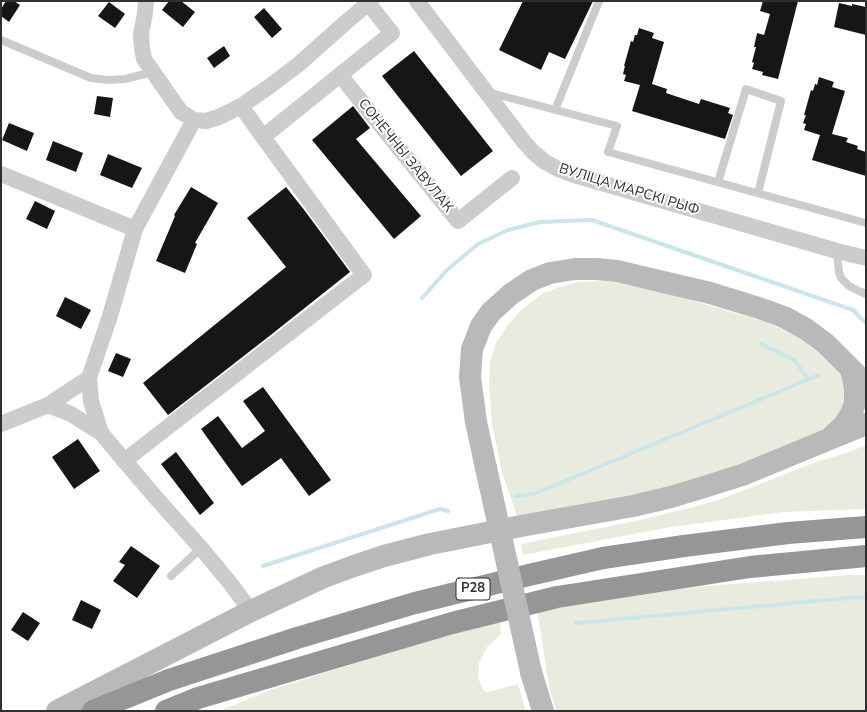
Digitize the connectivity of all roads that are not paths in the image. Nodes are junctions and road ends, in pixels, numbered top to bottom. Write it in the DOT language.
graph roads {
  1 [pos="146,1"];
  2 [pos="417,1"];
  3 [pos="599,1"];
  4 [pos="370,2"];
  5 [pos="1,40"];
  6 [pos="153,72"];
  7 [pos="340,75"];
  8 [pos="484,91"];
  9 [pos="241,106"];
  10 [pos="555,110"];
  11 [pos="194,120"];
  12 [pos="263,137"];
  13 [pos="1,174"];
  14 [pos="512,178"];
  15 [pos="718,182"];
  16 [pos="758,194"];
  17 [pos="866,223"];
  18 [pos="135,230"];
  19 [pos="837,251"];
  20 [pos="866,258"];
  21 [pos="866,294"];
  22 [pos="858,376"];
  23 [pos="89,378"];
  24 [pos="48,404"];
  25 [pos="866,404"];
  26 [pos="1,424"];
  27 [pos="866,424"];
  28 [pos="101,433"];
  29 [pos="829,439"];
  30 [pos="124,461"];
  31 [pos="866,527"];
  32 [pos="201,548"];
  33 [pos="861,557"];
  34 [pos="171,576"];
  35 [pos="251,611"];
  36 [pos="192,705"];
  37 [pos="57,711"];
  38 [pos="93,711"];
  39 [pos="166,711"];
  40 [pos="543,711"];
  1 -- 6 [label="street"];
  2 -- 8 [label="street, ВУЛІЦА МАРСКІ РЫФ"];
  3 -- 10 [label="lane"];
  4 -- 7 [label="street"];
  4 -- 9 [label="street"];
  5 -- 6 [label="lane"];
  6 -- 11 [label="street"];
  7 -- 12 [label="street"];
  7 -- 14 [label="street, СОНЕЧНЫ ЗАВУЛАК"];
  8 -- 10 [label="lane"];
  8 -- 19 [label="street, ВУЛІЦА МАРСКІ РЫФ"];
  9 -- 11 [label="street"];
  9 -- 12 [label="street"];
  10 -- 15 [label="lane"];
  11 -- 18 [label="street"];
  12 -- 30 [label="street"];
  13 -- 18 [label="street"];
  15 -- 16 [label="lane"];
  15 -- 16 [label="lane"];
  16 -- 17 [label="lane"];
  18 -- 23 [label="street"];
  19 -- 20 [label="street, ВУЛІЦА МАРСКІ РЫФ"];
  19 -- 21 [label="lane"];
  22 -- 25 [label="street"];
  22 -- 29 [label="street"];
  22 -- 40 [label="street, bridge"];
  23 -- 24 [label="street"];
  23 -- 28 [label="street"];
  24 -- 26 [label="street"];
  24 -- 28 [label="street"];
  27 -- 29 [label="street"];
  28 -- 30 [label="street"];
  29 -- 35 [label="street"];
  30 -- 32 [label="street"];
  31 -- 38 [label="highway, Р28"];
  32 -- 34 [label="lane"];
  32 -- 35 [label="street"];
  33 -- 36 [label="highway, Р28"];
  35 -- 37 [label="street"];
  36 -- 39 [label="highway, Р28"];
}
